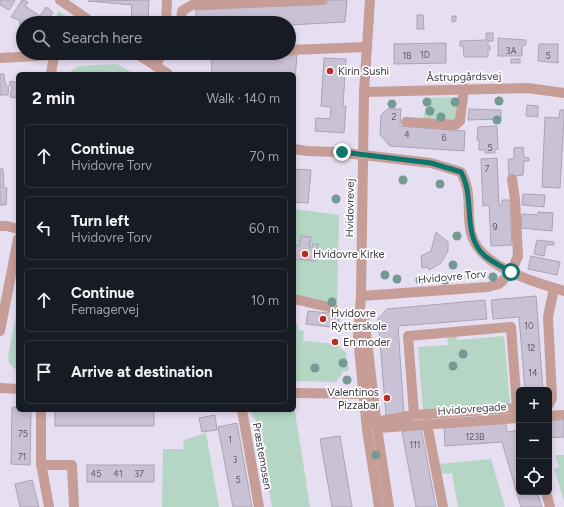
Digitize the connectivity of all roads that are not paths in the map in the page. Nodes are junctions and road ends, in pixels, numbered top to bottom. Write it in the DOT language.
graph roads {
  1 [pos="60,0"];
  2 [pos="167,0"];
  3 [pos="322,0"];
  4 [pos="370,0"];
  5 [pos="83,16"];
  6 [pos="166,16"];
  7 [pos="181,16"];
  8 [pos="367,47"];
  9 [pos="296,50"];
  10 [pos="16,57"];
  11 [pos="0,58"];
  12 [pos="55,60"];
  13 [pos="146,60"];
  14 [pos="159,60"];
  15 [pos="155,66"];
  16 [pos="52,72"];
  17 [pos="165,72"];
  18 [pos="464,88"];
  19 [pos="364,92"];
  20 [pos="564,92"];
  21 [pos="411,120"];
  22 [pos="296,149"];
  23 [pos="362,155"];
  24 [pos="512,179"];
  25 [pos="0,226"];
  26 [pos="16,228"];
  27 [pos="16,250"];
  28 [pos="511,272"];
  29 [pos="554,288"];
  30 [pos="564,291"];
  31 [pos="361,296"];
  32 [pos="296,299"];
  33 [pos="333,308"];
  34 [pos="0,331"];
  35 [pos="516,387"];
  36 [pos="551,387"];
  37 [pos="0,388"];
  38 [pos="16,389"];
  39 [pos="296,393"];
  40 [pos="373,394"];
  41 [pos="362,395"];
  42 [pos="516,411"];
  43 [pos="516,411"];
  44 [pos="41,412"];
  45 [pos="242,412"];
  46 [pos="414,415"];
  47 [pos="564,415"];
  48 [pos="552,416"];
  49 [pos="427,424"];
  50 [pos="371,426"];
  51 [pos="41,465"];
  52 [pos="547,495"];
  53 [pos="49,507"];
  54 [pos="74,507"];
  55 [pos="259,507"];
  56 [pos="379,507"];
  57 [pos="389,507"];
  58 [pos="444,507"];
  59 [pos="550,507"];
  1 -- 5 [label="street"];
  2 -- 6 [label="street"];
  3 -- 7 [label="street"];
  4 -- 8 [label="street, Hvidovrevej"];
  8 -- 9 [label="street"];
  8 -- 19 [label="street, Hvidovrevej"];
  10 -- 11 [label="street"];
  12 -- 16 [label="street"];
  13 -- 15 [label="street"];
  14 -- 15 [label="street"];
  15 -- 17 [label="street"];
  18 -- 19 [label="street, Åstrupgårdsvej"];
  18 -- 20 [label="street, Åstrupgårdsvej"];
  18 -- 21 [label="street"];
  19 -- 23 [label="street, Hvidovrevej"];
  22 -- 23 [label="street, Hvidovre Torv"];
  23 -- 28 [label="street, Hvidovre Torv"];
  23 -- 31 [label="street, Hvidovrevej"];
  24 -- 28 [label="street"];
  25 -- 26 [label="street"];
  27 -- 34 [label="street"];
  28 -- 29 [label="street"];
  28 -- 31 [label="street, Hvidovre Torv"];
  29 -- 30 [label="street"];
  29 -- 36 [label="street"];
  31 -- 40 [label="street, Hvidovrevej"];
  31 -- 41 [label="street, Hvidovrevej"];
  32 -- 33 [label="street"];
  35 -- 46 [label="street"];
  37 -- 38 [label="street"];
  39 -- 41 [label="street"];
  40 -- 41 [label="street"];
  40 -- 50 [label="street, Hvidovrevej"];
  41 -- 50 [label="street, Hvidovrevej"];
  42 -- 46 [label="street"];
  43 -- 49 [label="street, Hvidovregade"];
  44 -- 51 [label="street"];
  45 -- 55 [label="street, Præstemosen"];
  46 -- 50 [label="street"];
  47 -- 48 [label="street"];
  49 -- 50 [label="street, Hvidovregade"];
  49 -- 58 [label="street, Hvidovregade"];
  50 -- 56 [label="street, Hvidovrevej"];
  50 -- 57 [label="street, Hvidovrevej"];
  51 -- 53 [label="street"];
  51 -- 54 [label="street"];
  52 -- 59 [label="street"];
}
